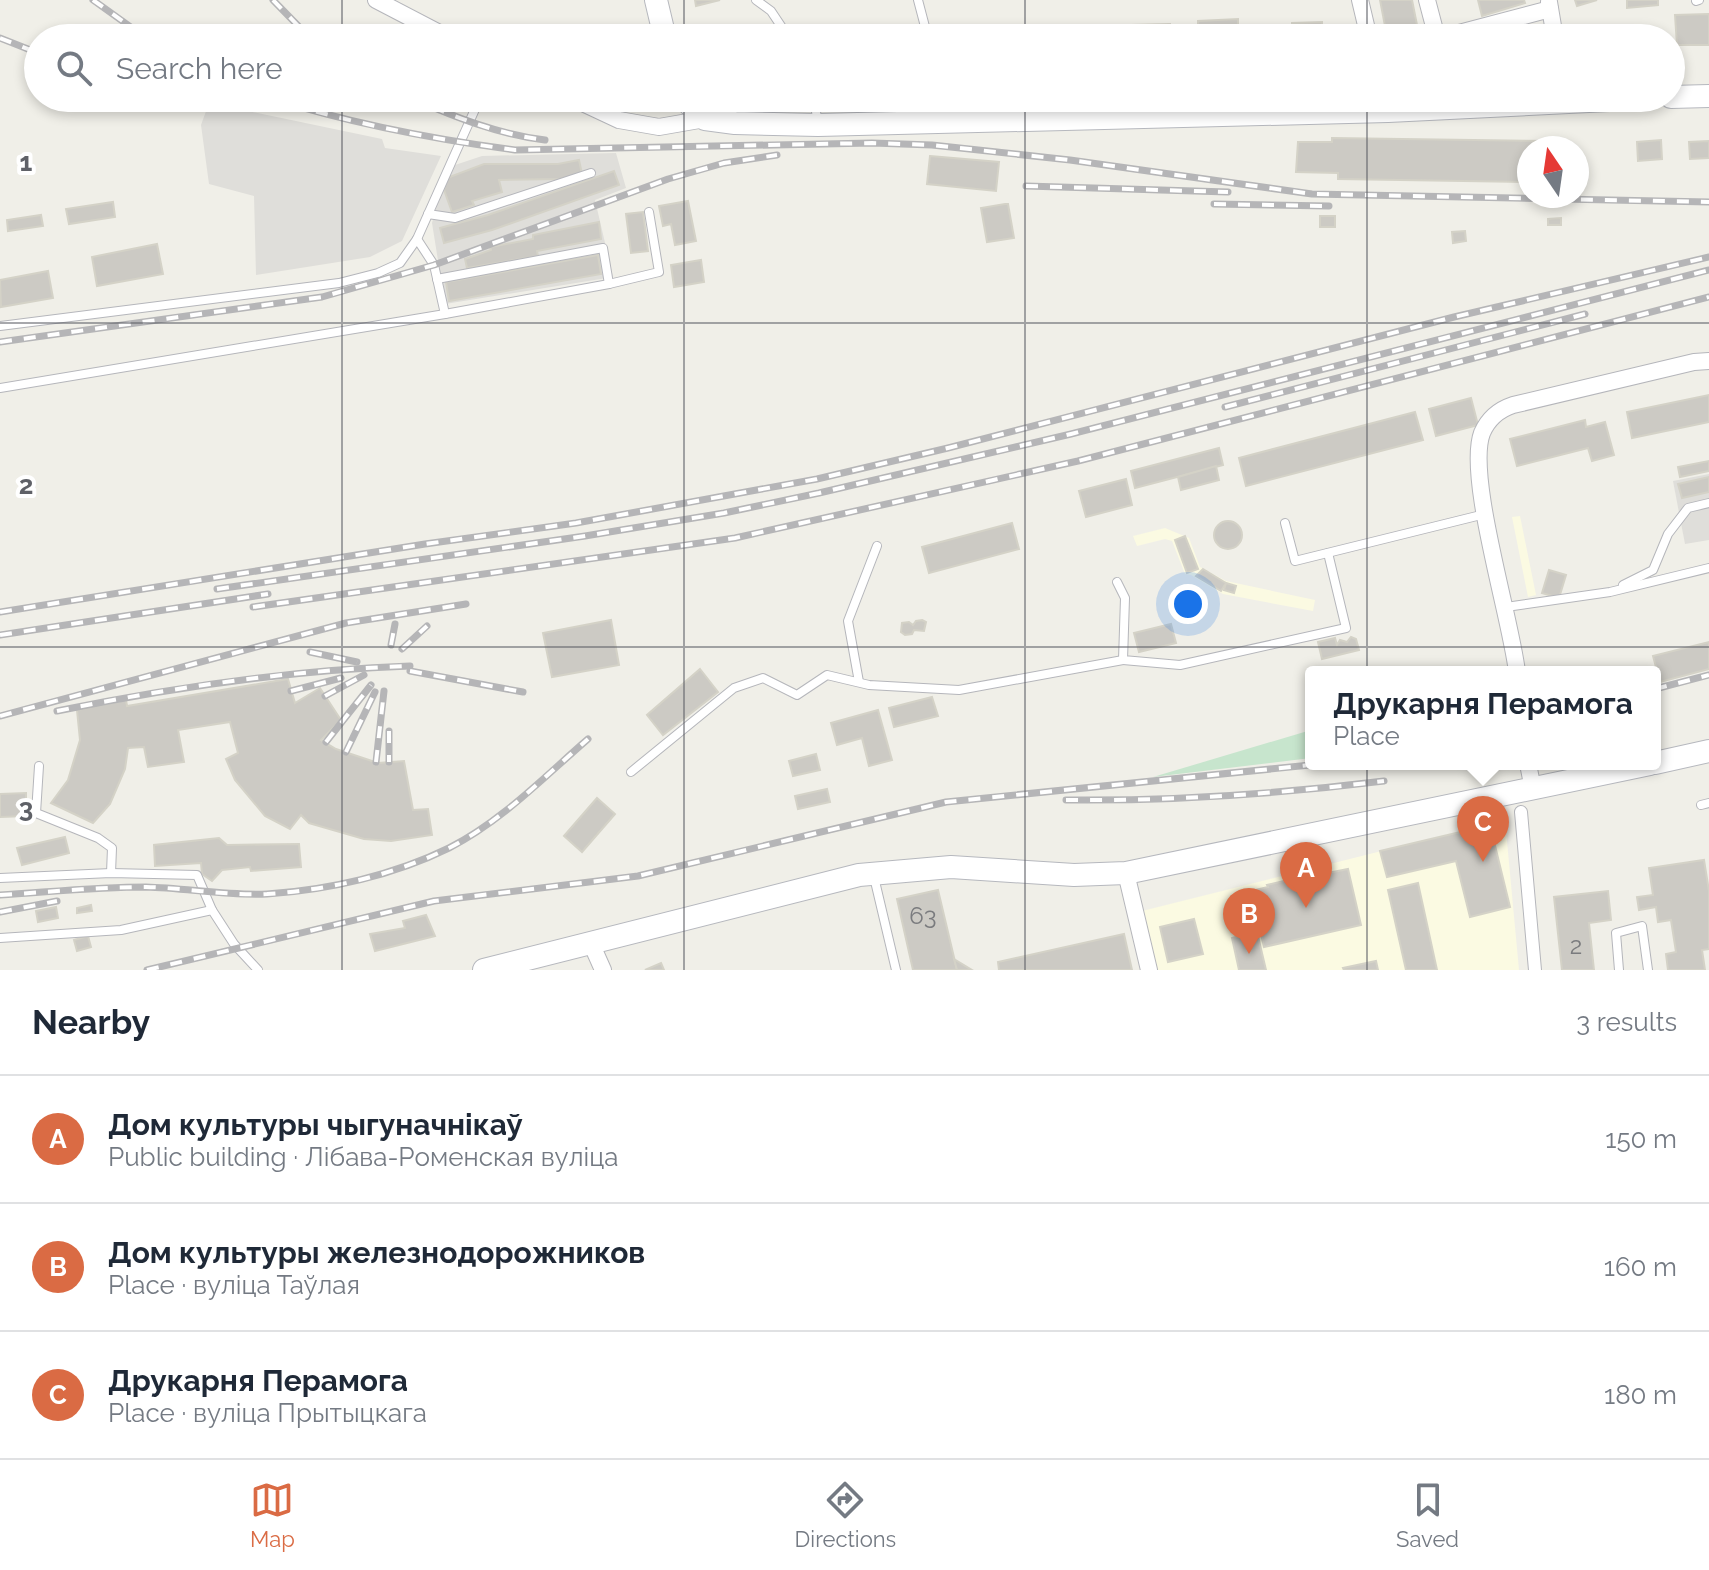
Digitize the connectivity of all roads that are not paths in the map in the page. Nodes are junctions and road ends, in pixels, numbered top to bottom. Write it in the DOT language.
graph roads {
  1 [pos="376,0"];
  2 [pos="656,0"];
  3 [pos="756,0"];
  4 [pos="918,0"];
  5 [pos="1360,0"];
  6 [pos="1427,0"];
  7 [pos="1549,5"];
  8 [pos="422,24"];
  9 [pos="662,24"];
  10 [pos="780,24"];
  11 [pos="924,24"];
  12 [pos="1366,24"];
  13 [pos="1435,24"];
  14 [pos="1486,24"];
  15 [pos="1709,96"];
  16 [pos="1685,97"];
  17 [pos="474,112"];
  18 [pos="602,112"];
  19 [pos="698,112"];
  20 [pos="816,112"];
  21 [pos="944,112"];
  22 [pos="1190,112"];
  23 [pos="705,119"];
  24 [pos="944,122"];
  25 [pos="818,125"];
  26 [pos="591,173"];
  27 [pos="649,212"];
  28 [pos="428,214"];
  29 [pos="417,239"];
  30 [pos="437,279"];
  31 [pos="609,284"];
  32 [pos="445,314"];
  33 [pos="0,326"];
  34 [pos="1709,361"];
  35 [pos="0,388"];
  36 [pos="1709,503"];
  37 [pos="1486,514"];
  38 [pos="1285,523"];
  39 [pos="877,546"];
  40 [pos="1328,553"];
  41 [pos="1709,568"];
  42 [pos="1117,582"];
  43 [pos="1610,592"];
  44 [pos="1506,607"];
  45 [pos="1123,660"];
  46 [pos="1516,666"];
  47 [pos="859,682"];
  48 [pos="1709,751"];
  49 [pos="1661,762"];
  50 [pos="39,766"];
  51 [pos="1529,770"];
  52 [pos="1625,770"];
  53 [pos="631,772"];
  54 [pos="1570,782"];
  55 [pos="1533,789"];
  56 [pos="1500,796"];
  57 [pos="1521,812"];
  58 [pos="111,873"];
  59 [pos="873,873"];
  60 [pos="1126,873"];
  61 [pos="0,878"];
  62 [pos="212,910"];
  63 [pos="0,938"];
  64 [pos="591,943"];
  65 [pos="896,969"];
  66 [pos="258,970"];
  67 [pos="484,970"];
  68 [pos="603,970"];
  69 [pos="1149,970"];
  70 [pos="1535,970"];
  71 [pos="1619,970"];
  72 [pos="1648,970"];
  1 -- 8 [label="street"];
  2 -- 9 [label="main road"];
  3 -- 10 [label="lane"];
  4 -- 11 [label="lane"];
  5 -- 12 [label="street"];
  6 -- 13 [label="street"];
  7 -- 14 [label="street"];
  15 -- 16 [label="main road"];
  17 -- 28 [label="lane"];
  18 -- 23 [label="street"];
  19 -- 23 [label="main road"];
  20 -- 25 [label="lane"];
  21 -- 24 [label="lane"];
  22 -- 24 [label="main road"];
  23 -- 25 [label="main road"];
  24 -- 25 [label="main road"];
  26 -- 28 [label="lane"];
  27 -- 31 [label="lane"];
  28 -- 29 [label="lane"];
  29 -- 30 [label="lane"];
  29 -- 33 [label="lane"];
  30 -- 31 [label="lane"];
  30 -- 32 [label="lane"];
  31 -- 32 [label="lane"];
  32 -- 35 [label="lane"];
  34 -- 37 [label="street"];
  36 -- 43 [label="lane"];
  37 -- 40 [label="lane"];
  37 -- 44 [label="street"];
  38 -- 40 [label="lane"];
  39 -- 47 [label="lane"];
  40 -- 45 [label="lane"];
  41 -- 43 [label="lane"];
  42 -- 45 [label="lane"];
  43 -- 44 [label="lane"];
  44 -- 46 [label="street"];
  45 -- 47 [label="lane"];
  47 -- 53 [label="lane"];
  48 -- 49 [label="main road"];
  50 -- 58 [label="lane"];
  51 -- 55 [label="street"];
  52 -- 54 [label="main road"];
  54 -- 55 [label="main road"];
  54 -- 56 [label="lane"];
  55 -- 56 [label="main road"];
  56 -- 60 [label="main road"];
  57 -- 70 [label="street"];
  58 -- 61 [label="lane"];
  58 -- 62 [label="lane"];
  59 -- 60 [label="main road"];
  59 -- 64 [label="main road"];
  59 -- 65 [label="lane"];
  60 -- 69 [label="street"];
  62 -- 63 [label="lane"];
  62 -- 66 [label="lane"];
  64 -- 67 [label="main road"];
  64 -- 68 [label="street"];
  71 -- 72 [label="lane"];
}
